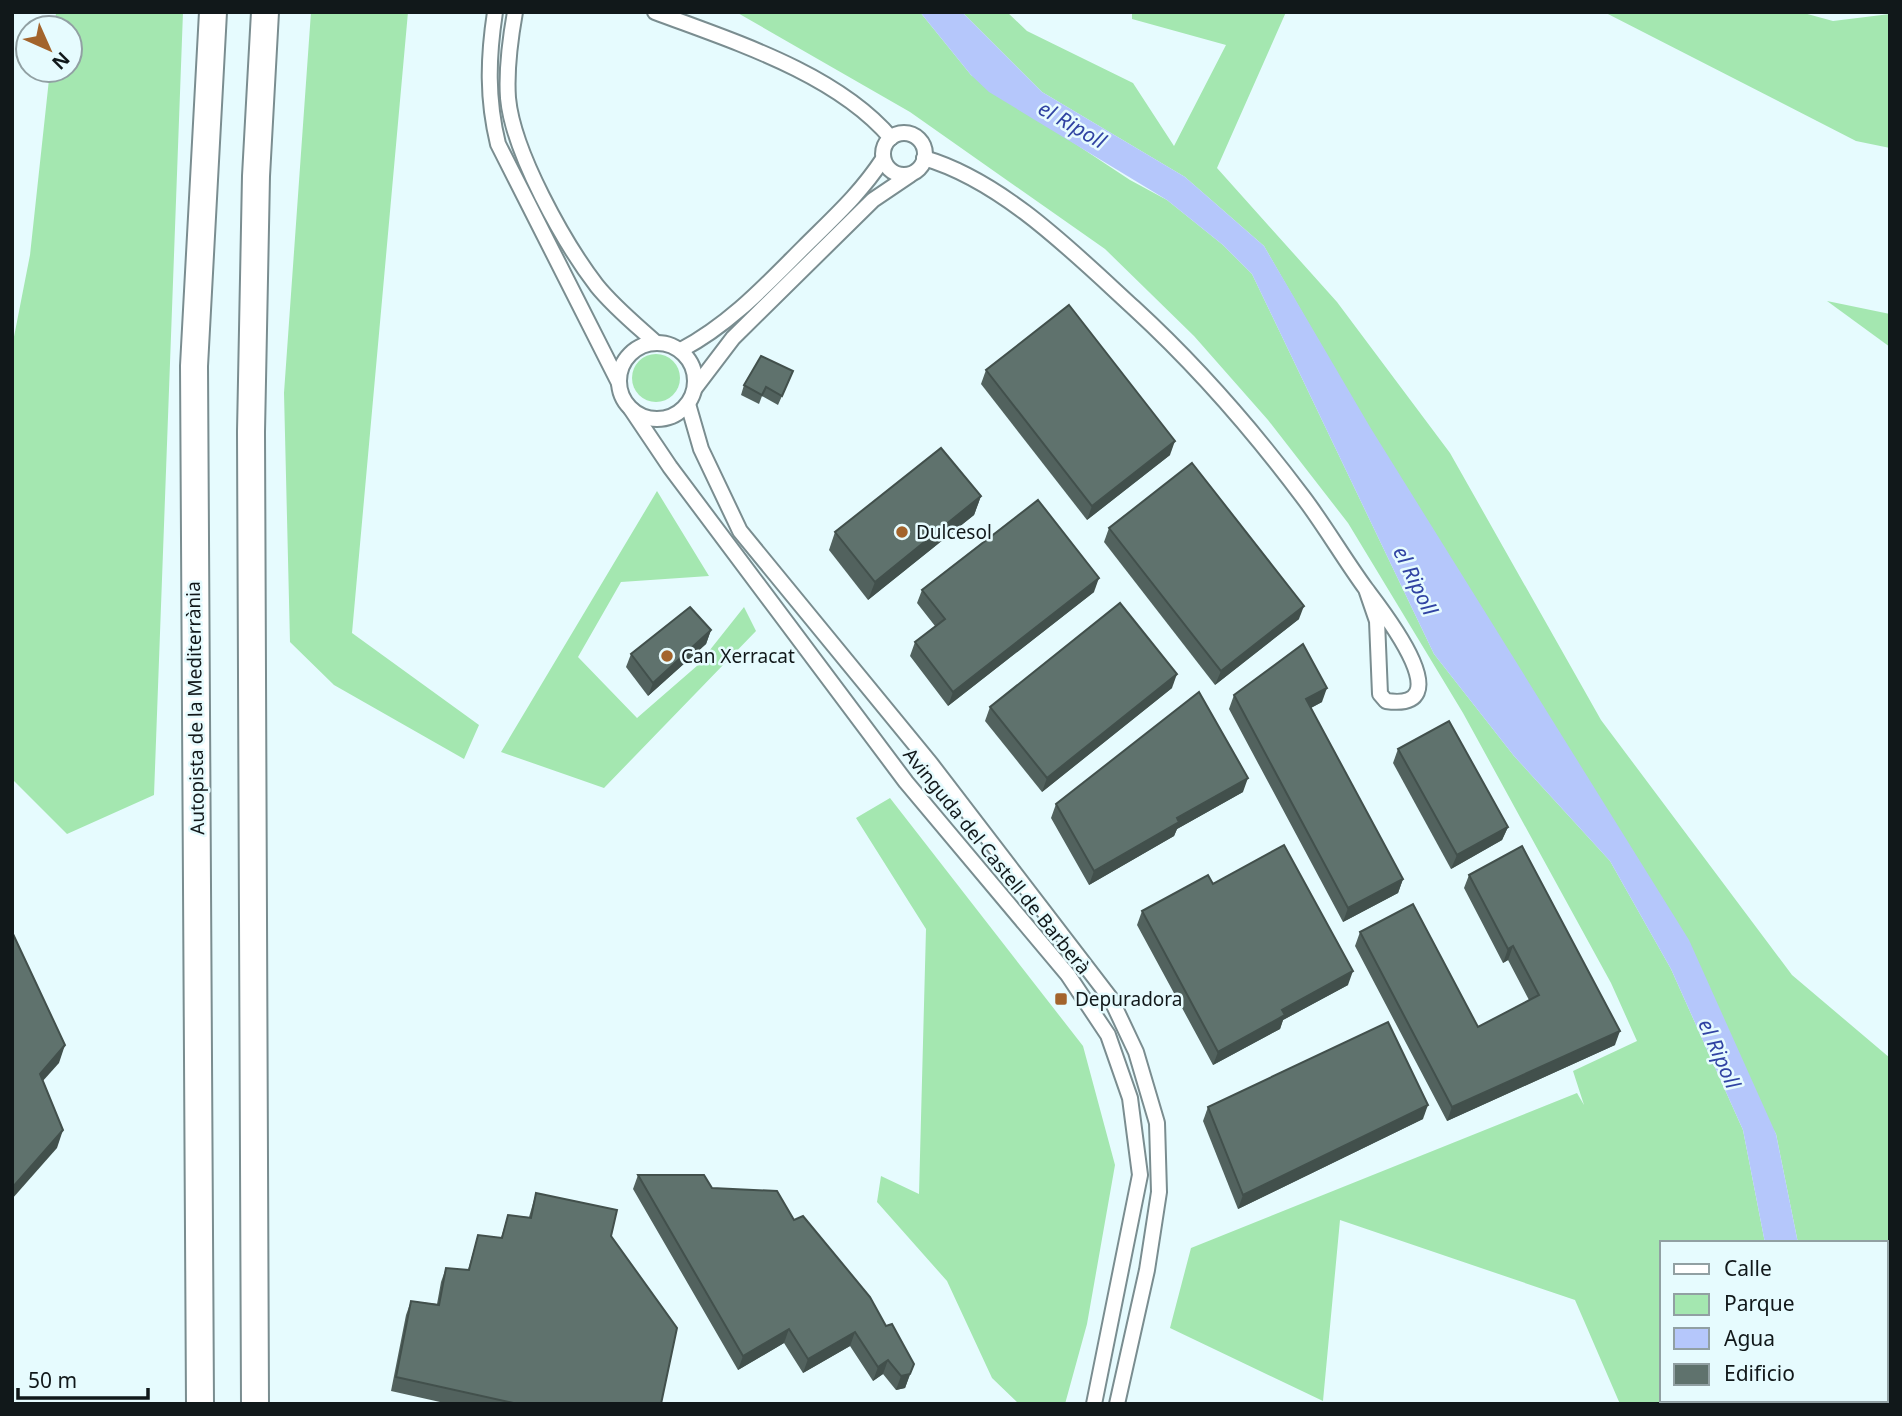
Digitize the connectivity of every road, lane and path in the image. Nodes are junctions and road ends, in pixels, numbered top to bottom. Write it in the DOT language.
graph roads {
  1 [pos="214,12"];
  2 [pos="265,12"];
  3 [pos="495,12"];
  4 [pos="515,12"];
  5 [pos="654,12"];
  6 [pos="891,138"];
  7 [pos="924,158"];
  8 [pos="883,159"];
  9 [pos="910,175"];
  10 [pos="655,342"];
  11 [pos="681,350"];
  12 [pos="619,383"];
  13 [pos="695,388"];
  14 [pos="688,404"];
  15 [pos="631,409"];
  16 [pos="1366,589"];
  17 [pos="200,1404"];
  18 [pos="255,1404"];
  19 [pos="1094,1404"];
  20 [pos="1117,1404"];
  1 -- 17 [label="highway, Autopista de la Mediterrània"];
  2 -- 18 [label="highway"];
  3 -- 12 [label="street"];
  4 -- 10 [label="street"];
  5 -- 6 [label="street"];
  6 -- 7 [label="street"];
  6 -- 8 [label="street"];
  7 -- 9 [label="street"];
  7 -- 16 [label="street"];
  8 -- 9 [label="street"];
  8 -- 11 [label="street"];
  9 -- 13 [label="street"];
  10 -- 11 [label="street"];
  10 -- 12 [label="street"];
  11 -- 13 [label="street"];
  12 -- 15 [label="street"];
  13 -- 14 [label="street"];
  14 -- 15 [label="street"];
  14 -- 20 [label="street, Avinguda del Castell de Barberà"];
  15 -- 19 [label="street, Avinguda del Castell de Barberà"];
  16 -- 16 [label="street"];
}
